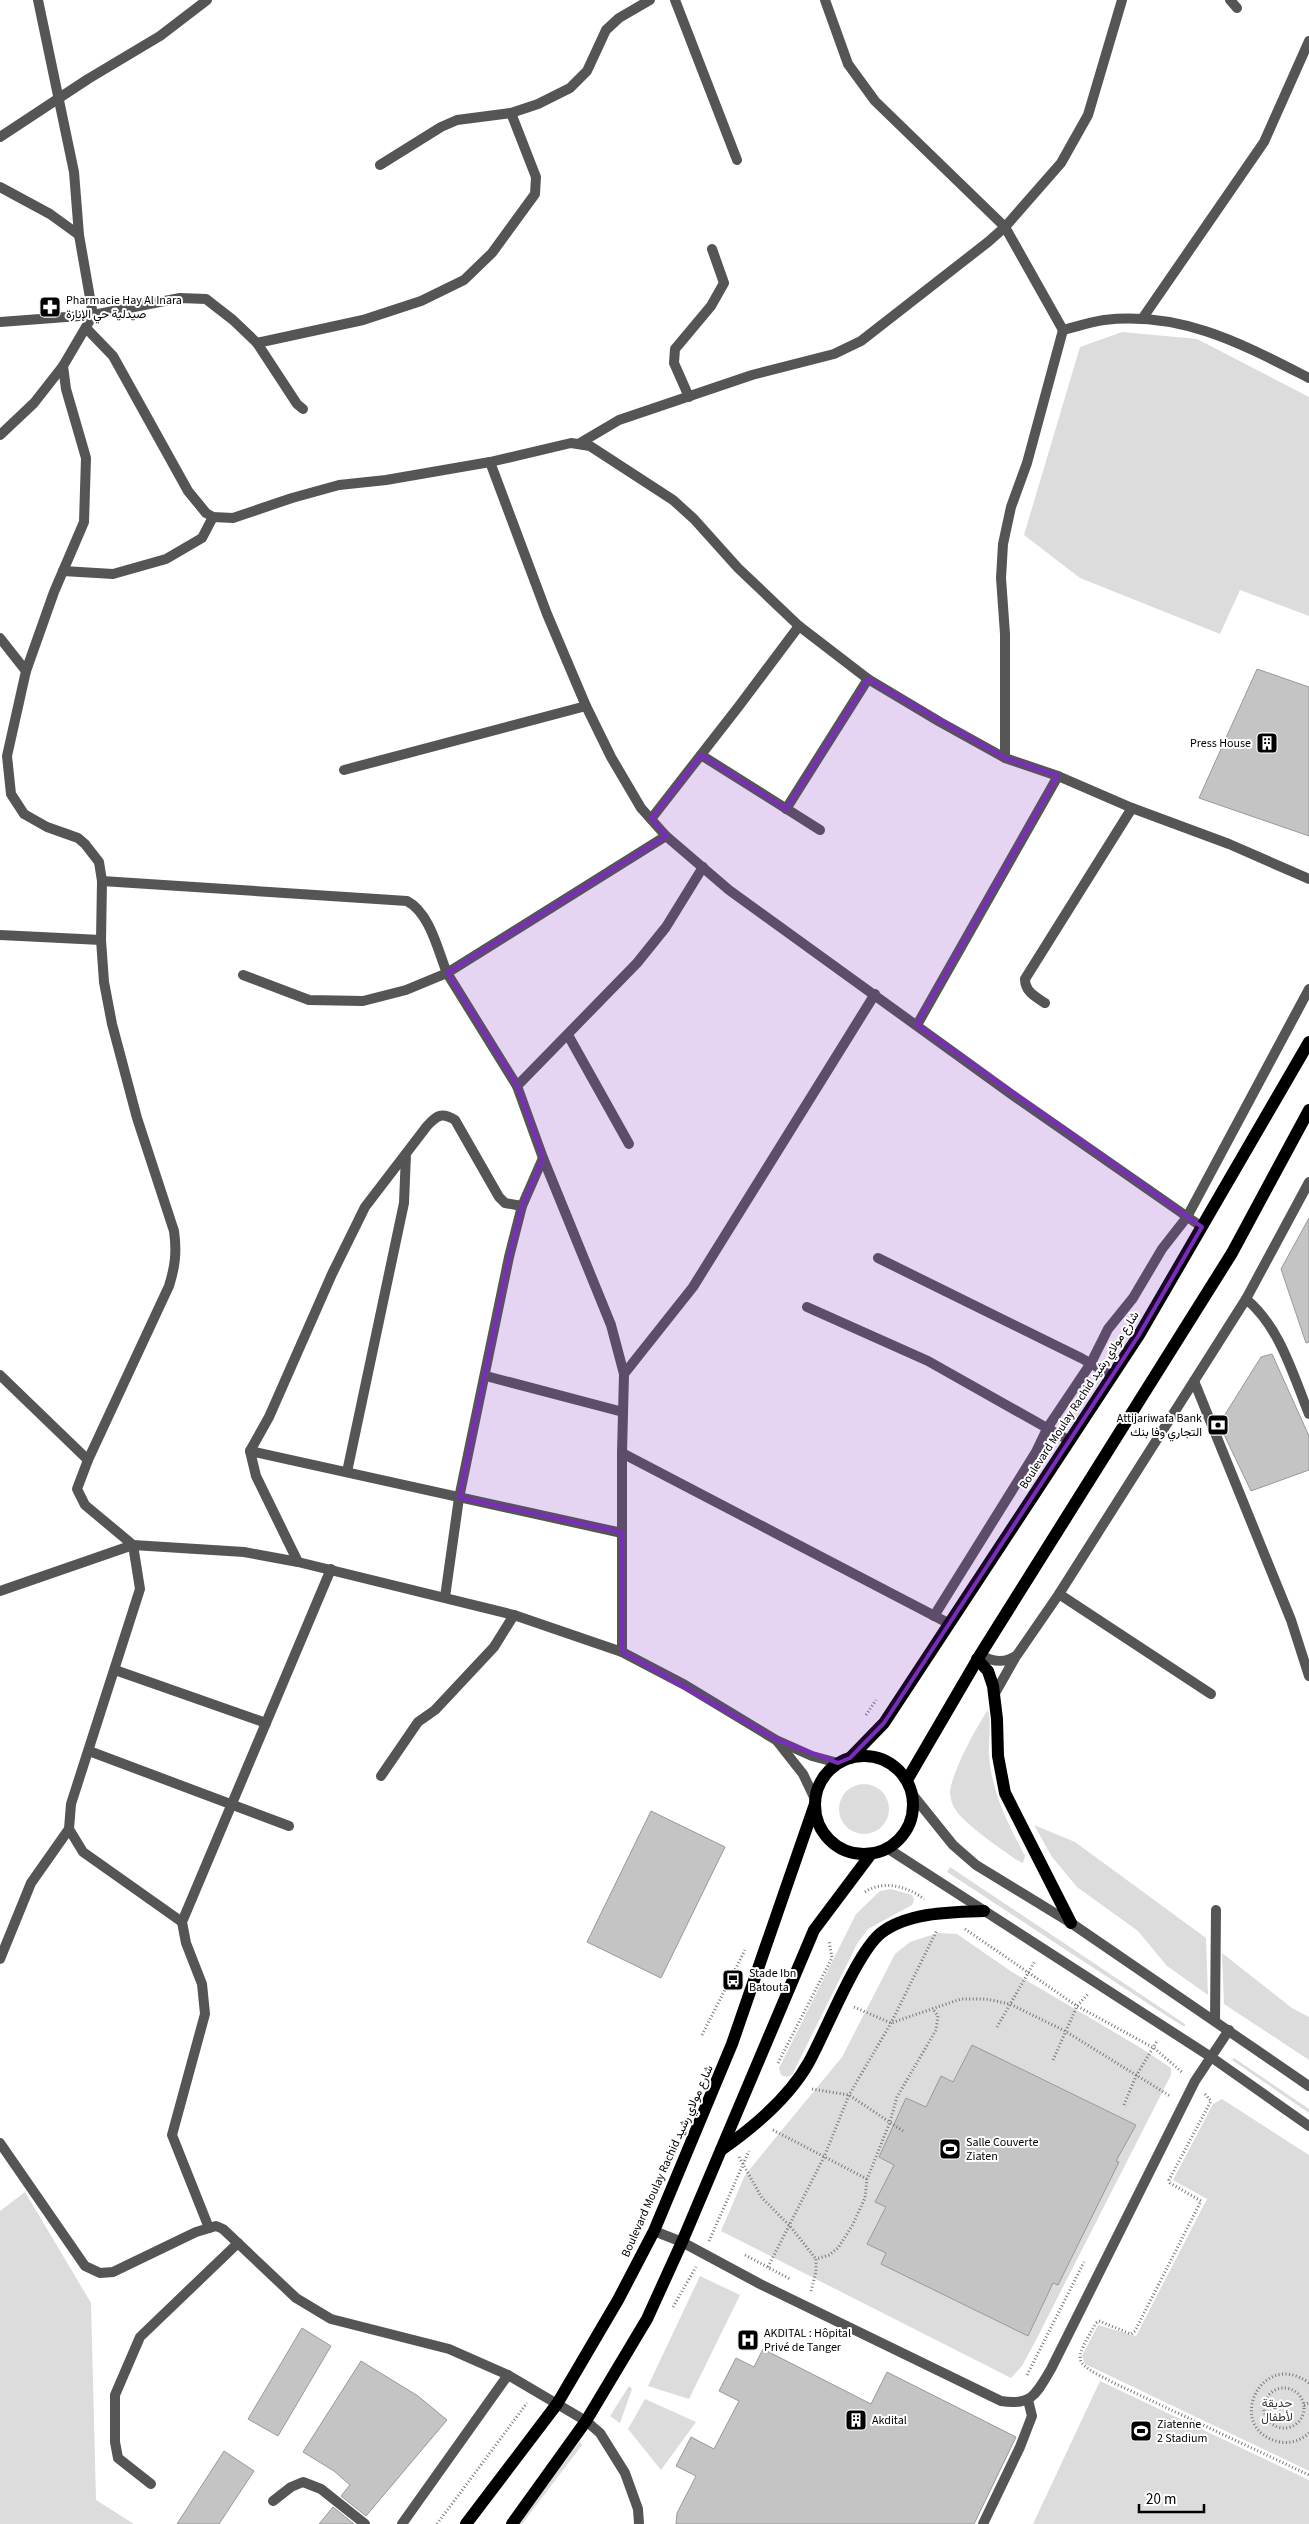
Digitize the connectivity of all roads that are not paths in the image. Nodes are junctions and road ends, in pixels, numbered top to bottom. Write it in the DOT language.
graph roads {
  1 [pos="38,0"];
  2 [pos="207,0"];
  3 [pos="650,0"];
  4 [pos="675,0"];
  5 [pos="825,0"];
  6 [pos="1131,0"];
  7 [pos="1230,0"];
  8 [pos="1121,4"];
  9 [pos="1237,8"];
  10 [pos="1309,41"];
  11 [pos="59,99"];
  12 [pos="511,113"];
  13 [pos="0,137"];
  14 [pos="737,160"];
  15 [pos="380,166"];
  16 [pos="0,187"];
  17 [pos="1005,227"];
  18 [pos="80,235"];
  19 [pos="712,249"];
  20 [pos="93,316"];
  21 [pos="1142,318"];
  22 [pos="0,322"];
  23 [pos="87,329"];
  24 [pos="1063,330"];
  25 [pos="257,342"];
  26 [pos="63,366"];
  27 [pos="1309,378"];
  28 [pos="689,397"];
  29 [pos="303,409"];
  30 [pos="0,435"];
  31 [pos="580,443"];
  32 [pos="490,462"];
  33 [pos="213,517"];
  34 [pos="63,571"];
  35 [pos="799,626"];
  36 [pos="0,638"];
  37 [pos="26,671"];
  38 [pos="868,679"];
  39 [pos="586,706"];
  40 [pos="701,754"];
  41 [pos="1006,758"];
  42 [pos="344,770"];
  43 [pos="1058,776"];
  44 [pos="1132,808"];
  45 [pos="786,809"];
  46 [pos="651,819"];
  47 [pos="820,830"];
  48 [pos="666,836"];
  49 [pos="703,867"];
  50 [pos="1309,879"];
  51 [pos="102,881"];
  52 [pos="0,935"];
  53 [pos="101,940"];
  54 [pos="447,973"];
  55 [pos="243,975"];
  56 [pos="1309,989"];
  57 [pos="875,994"];
  58 [pos="1045,1004"];
  59 [pos="917,1025"];
  60 [pos="568,1035"];
  61 [pos="1309,1042"];
  62 [pos="517,1086"];
  63 [pos="1309,1110"];
  64 [pos="629,1144"];
  65 [pos="406,1154"];
  66 [pos="543,1158"];
  67 [pos="1309,1182"];
  68 [pos="522,1206"];
  69 [pos="1186,1217"];
  70 [pos="1202,1228"];
  71 [pos="878,1258"];
  72 [pos="1246,1299"];
  73 [pos="807,1307"];
  74 [pos="1091,1363"];
  75 [pos="624,1374"];
  76 [pos="0,1375"];
  77 [pos="486,1376"];
  78 [pos="1113,1376"];
  79 [pos="1194,1381"];
  80 [pos="623,1412"];
  81 [pos="1309,1414"];
  82 [pos="1048,1427"];
  83 [pos="1070,1442"];
  84 [pos="250,1451"];
  85 [pos="622,1453"];
  86 [pos="88,1460"];
  87 [pos="346,1472"];
  88 [pos="459,1498"];
  89 [pos="622,1533"];
  90 [pos="133,1546"];
  91 [pos="298,1562"];
  92 [pos="331,1570"];
  93 [pos="0,1591"];
  94 [pos="1060,1594"];
  95 [pos="445,1597"];
  96 [pos="514,1615"];
  97 [pos="934,1616"];
  98 [pos="948,1623"];
  99 [pos="622,1652"];
  100 [pos="1017,1655"];
  101 [pos="979,1657"];
  102 [pos="115,1670"];
  103 [pos="1309,1676"];
  104 [pos="1211,1694"];
  105 [pos="994,1696"];
  106 [pos="266,1723"];
  107 [pos="776,1740"];
  108 [pos="89,1751"];
  109 [pos="844,1761"];
  110 [pos="381,1776"];
  111 [pos="907,1780"];
  112 [pos="912,1794"];
  113 [pos="815,1801"];
  114 [pos="232,1803"];
  115 [pos="288,1826"];
  116 [pos="69,1830"];
  117 [pos="887,1848"];
  118 [pos="871,1854"];
  119 [pos="1216,1910"];
  120 [pos="984,1911"];
  121 [pos="182,1922"];
  122 [pos="1071,1923"];
  123 [pos="0,1960"];
  124 [pos="1215,2020"];
  125 [pos="1229,2030"];
  126 [pos="1211,2057"];
  127 [pos="1309,2086"];
  128 [pos="1309,2126"];
  129 [pos="0,2143"];
  130 [pos="725,2147"];
  131 [pos="209,2228"];
  132 [pos="654,2231"];
  133 [pos="682,2242"];
  134 [pos="238,2243"];
  135 [pos="508,2375"];
  136 [pos="1028,2400"];
  137 [pos="557,2404"];
  138 [pos="586,2421"];
  139 [pos="151,2484"];
  140 [pos="273,2501"];
  141 [pos="365,2524"];
  142 [pos="402,2524"];
  143 [pos="466,2524"];
  144 [pos="512,2524"];
  145 [pos="638,2524"];
  146 [pos="982,2524"];
  1 -- 11 [label="street"];
  2 -- 11 [label="street"];
  3 -- 12 [label="street"];
  4 -- 14 [label="street"];
  5 -- 17 [label="street"];
  6 -- 8 [label="street"];
  7 -- 9 [label="street"];
  8 -- 17 [label="street"];
  10 -- 21 [label="street"];
  11 -- 13 [label="street"];
  11 -- 18 [label="street"];
  12 -- 15 [label="street"];
  12 -- 25 [label="street"];
  16 -- 18 [label="street"];
  17 -- 24 [label="street"];
  17 -- 28 [label="street"];
  18 -- 20 [label="street"];
  19 -- 28 [label="street"];
  20 -- 22 [label="street"];
  20 -- 23 [label="street"];
  20 -- 25 [label="street"];
  21 -- 24 [label="street"];
  21 -- 27 [label="street"];
  23 -- 26 [label="street"];
  23 -- 33 [label="street"];
  24 -- 41 [label="street"];
  25 -- 29 [label="street"];
  26 -- 30 [label="street"];
  26 -- 34 [label="street"];
  28 -- 31 [label="street"];
  31 -- 32 [label="street"];
  31 -- 35 [label="street"];
  32 -- 33 [label="street"];
  32 -- 39 [label="street"];
  33 -- 34 [label="street"];
  34 -- 37 [label="street"];
  35 -- 38 [label="street"];
  35 -- 40 [label="street"];
  36 -- 37 [label="street"];
  37 -- 51 [label="street"];
  38 -- 41 [label="street"];
  38 -- 45 [label="street"];
  39 -- 42 [label="street"];
  39 -- 46 [label="street"];
  40 -- 45 [label="street"];
  40 -- 46 [label="street"];
  41 -- 43 [label="street"];
  43 -- 44 [label="street"];
  43 -- 59 [label="street"];
  44 -- 50 [label="street"];
  44 -- 58 [label="street"];
  45 -- 47 [label="street"];
  46 -- 48 [label="street"];
  48 -- 49 [label="street"];
  48 -- 54 [label="street"];
  49 -- 57 [label="street"];
  49 -- 60 [label="street"];
  51 -- 53 [label="street"];
  51 -- 54 [label="street"];
  52 -- 53 [label="street"];
  53 -- 86 [label="street"];
  54 -- 55 [label="street"];
  54 -- 62 [label="street"];
  56 -- 69 [label="street"];
  57 -- 59 [label="street"];
  57 -- 75 [label="street"];
  59 -- 69 [label="street"];
  60 -- 62 [label="street"];
  60 -- 64 [label="street"];
  61 -- 70 [label="main road, Boulevard Moulay Rachid شارع مولاي رشيد"];
  62 -- 66 [label="street"];
  63 -- 101 [label="main road"];
  65 -- 68 [label="street"];
  65 -- 84 [label="street"];
  65 -- 87 [label="street"];
  66 -- 68 [label="street"];
  66 -- 75 [label="street"];
  67 -- 72 [label="street"];
  68 -- 77 [label="street"];
  69 -- 70 [label="street"];
  69 -- 74 [label="street"];
  70 -- 78 [label="main road, Boulevard Moulay Rachid شارع مولاي رشيد"];
  71 -- 74 [label="street"];
  72 -- 79 [label="street"];
  72 -- 81 [label="street"];
  73 -- 82 [label="street"];
  74 -- 78 [label="street"];
  74 -- 82 [label="street"];
  75 -- 80 [label="street"];
  76 -- 86 [label="street"];
  77 -- 80 [label="street"];
  77 -- 88 [label="street"];
  78 -- 83 [label="main road, Boulevard Moulay Rachid شارع مولاي رشيد"];
  79 -- 94 [label="street"];
  79 -- 103 [label="street"];
  80 -- 85 [label="street"];
  82 -- 83 [label="street"];
  82 -- 97 [label="street"];
  83 -- 98 [label="main road, Boulevard Moulay Rachid شارع مولاي رشيد"];
  84 -- 87 [label="street"];
  84 -- 91 [label="street"];
  85 -- 89 [label="street"];
  85 -- 97 [label="street"];
  86 -- 90 [label="street"];
  87 -- 88 [label="street"];
  88 -- 89 [label="street"];
  88 -- 95 [label="street"];
  89 -- 99 [label="street"];
  90 -- 91 [label="street"];
  90 -- 93 [label="street"];
  90 -- 102 [label="street"];
  91 -- 92 [label="street"];
  92 -- 95 [label="street"];
  92 -- 106 [label="street"];
  94 -- 100 [label="street"];
  94 -- 104 [label="street"];
  95 -- 96 [label="street"];
  96 -- 99 [label="street"];
  96 -- 110 [label="street"];
  97 -- 98 [label="street"];
  98 -- 109 [label="main road, Boulevard Moulay Rachid شارع مولاي رشيد"];
  99 -- 107 [label="street"];
  100 -- 101 [label="street"];
  100 -- 105 [label="street"];
  101 -- 105 [label="main road"];
  101 -- 111 [label="main road"];
  102 -- 106 [label="street"];
  102 -- 108 [label="street"];
  105 -- 122 [label="main road"];
  106 -- 114 [label="street"];
  107 -- 109 [label="street"];
  107 -- 113 [label="street"];
  108 -- 114 [label="street"];
  108 -- 116 [label="street"];
  109 -- 111 [label="main road"];
  109 -- 113 [label="main road"];
  111 -- 112 [label="main road"];
  112 -- 117 [label="main road"];
  112 -- 122 [label="street"];
  113 -- 118 [label="main road"];
  113 -- 132 [label="main road, Boulevard Moulay Rachid شارع مولاي رشيد"];
  114 -- 115 [label="street"];
  114 -- 121 [label="street"];
  116 -- 121 [label="street"];
  116 -- 123 [label="street"];
  117 -- 118 [label="main road"];
  117 -- 120 [label="street"];
  118 -- 130 [label="main road"];
  119 -- 124 [label="street"];
  120 -- 126 [label="street"];
  120 -- 130 [label="main road"];
  121 -- 131 [label="street"];
  122 -- 124 [label="street"];
  124 -- 125 [label="street"];
  125 -- 126 [label="street"];
  125 -- 127 [label="street"];
  126 -- 128 [label="street"];
  126 -- 136 [label="street"];
  129 -- 131 [label="street"];
  130 -- 133 [label="main road"];
  131 -- 134 [label="street"];
  132 -- 133 [label="street"];
  132 -- 137 [label="main road, Boulevard Moulay Rachid شارع مولاي رشيد"];
  133 -- 136 [label="street"];
  133 -- 138 [label="main road"];
  134 -- 135 [label="street"];
  134 -- 139 [label="street"];
  135 -- 137 [label="street"];
  135 -- 142 [label="street"];
  136 -- 146 [label="street"];
  137 -- 138 [label="street"];
  137 -- 143 [label="main road, Boulevard Moulay Rachid شارع مولاي رشيد"];
  138 -- 144 [label="main road"];
  138 -- 145 [label="street"];
  140 -- 141 [label="street"];
}
